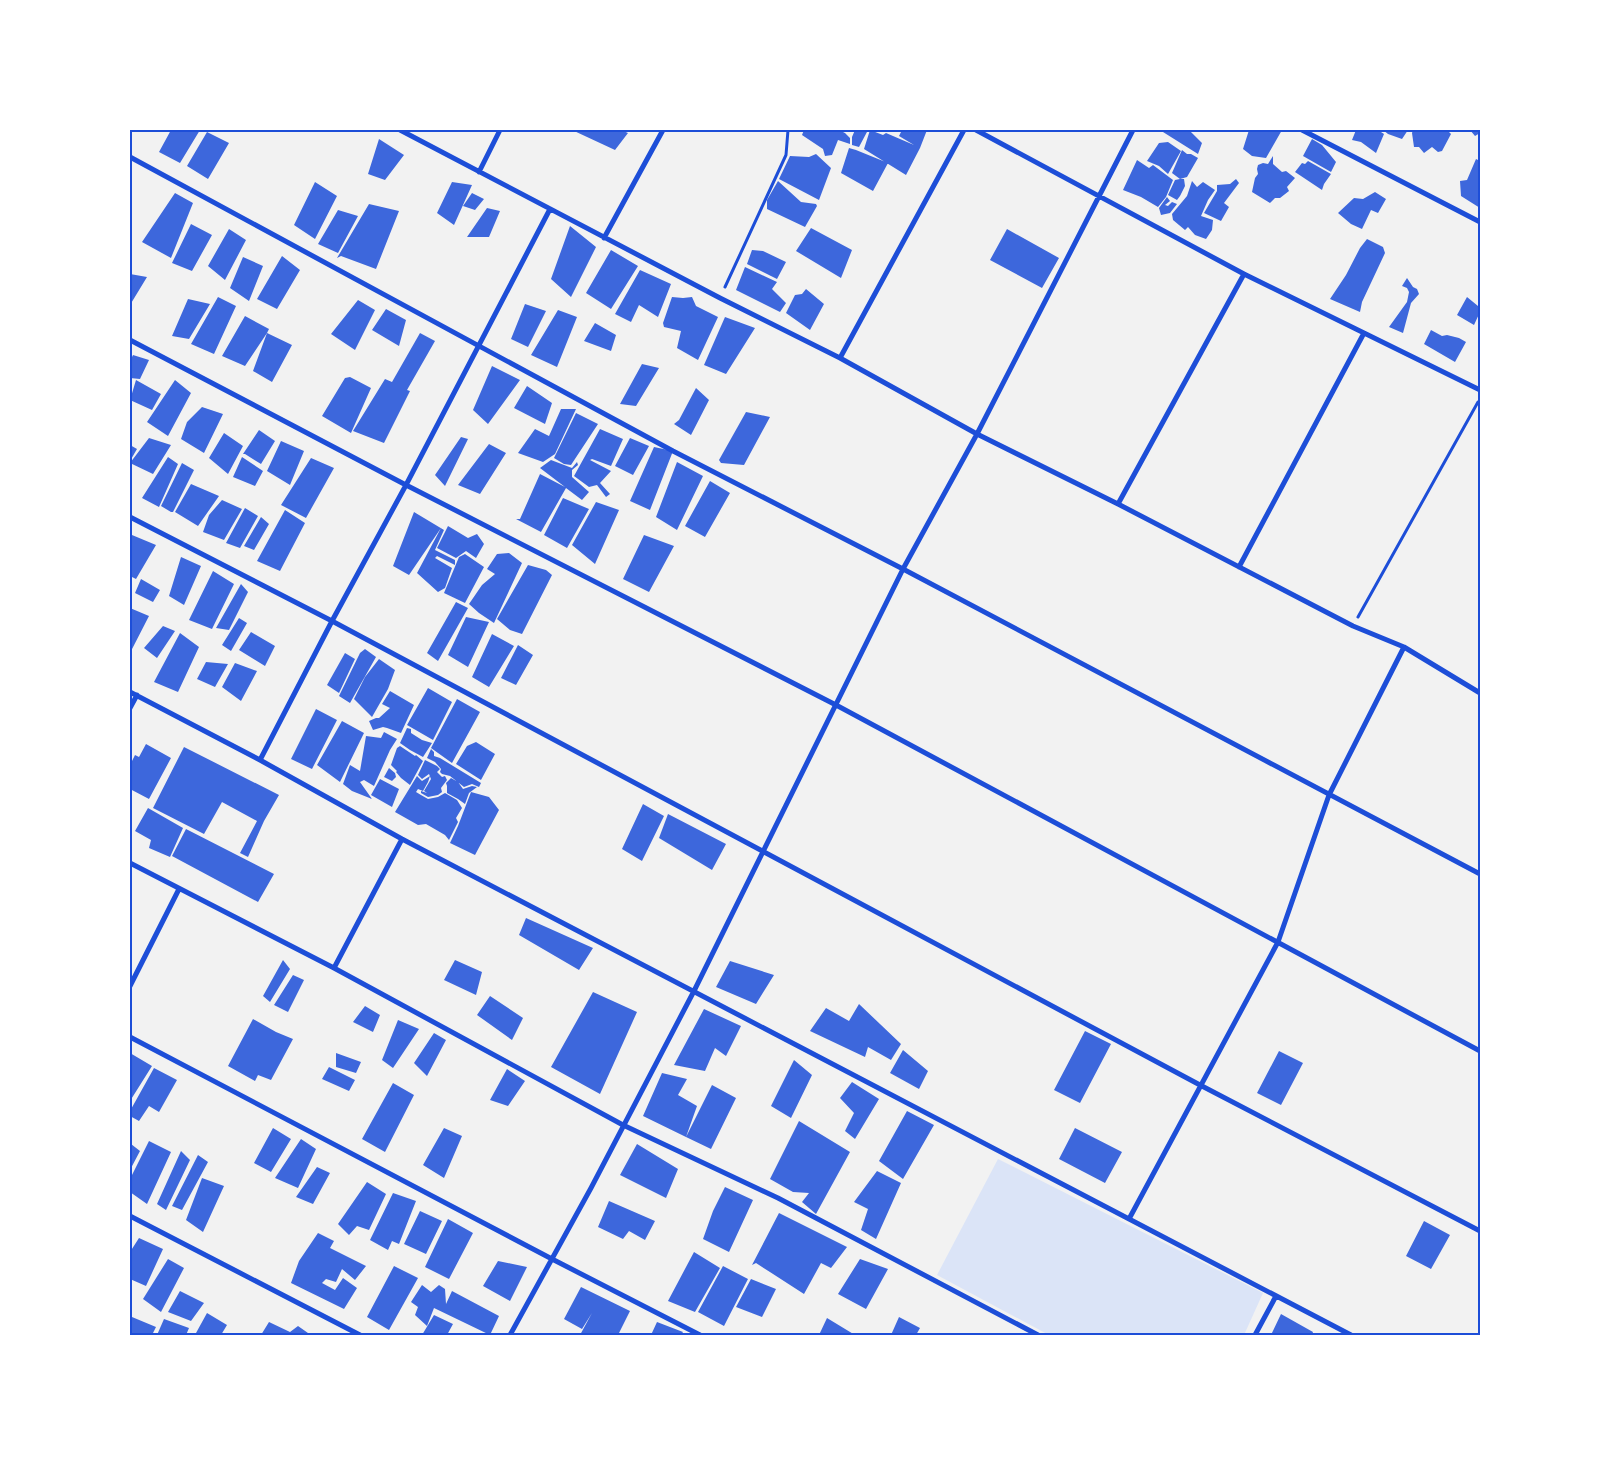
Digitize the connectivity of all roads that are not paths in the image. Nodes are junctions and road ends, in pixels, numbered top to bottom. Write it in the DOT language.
graph roads {
  1 [pos="400,130"];
  2 [pos="500,130"];
  3 [pos="663,130"];
  4 [pos="964,130"];
  5 [pos="976,130"];
  6 [pos="1133,130"];
  7 [pos="1302,130"];
  8 [pos="130,157"];
  9 [pos="478,172"];
  10 [pos="1100,197"];
  11 [pos="550,209"];
  12 [pos="1480,222"];
  13 [pos="604,238"];
  14 [pos="1244,274"];
  15 [pos="1364,333"];
  16 [pos="130,340"];
  17 [pos="479,345"];
  18 [pos="840,358"];
  19 [pos="1480,390"];
  20 [pos="977,434"];
  21 [pos="406,485"];
  22 [pos="1118,504"];
  23 [pos="130,517"];
  24 [pos="1239,567"];
  25 [pos="903,569"];
  26 [pos="332,620"];
  27 [pos="1404,647"];
  28 [pos="130,692"];
  29 [pos="1480,693"];
  30 [pos="137,695"];
  31 [pos="836,705"];
  32 [pos="130,708"];
  33 [pos="260,760"];
  34 [pos="1329,795"];
  35 [pos="402,839"];
  36 [pos="763,852"];
  37 [pos="130,863"];
  38 [pos="1480,874"];
  39 [pos="179,889"];
  40 [pos="1278,942"];
  41 [pos="334,968"];
  42 [pos="130,986"];
  43 [pos="694,991"];
  44 [pos="130,1037"];
  45 [pos="1480,1051"];
  46 [pos="1200,1085"];
  47 [pos="623,1125"];
  48 [pos="130,1216"];
  49 [pos="1129,1219"];
  50 [pos="1480,1232"];
  51 [pos="552,1259"];
  52 [pos="1276,1296"];
  53 [pos="360,1335"];
  54 [pos="510,1335"];
  55 [pos="700,1335"];
  56 [pos="1038,1335"];
  57 [pos="1255,1335"];
  58 [pos="1351,1335"];
  1 -- 9 [label="street"];
  2 -- 9 [label="street"];
  3 -- 13 [label="street"];
  4 -- 18 [label="street"];
  5 -- 10 [label="street"];
  6 -- 10 [label="street"];
  7 -- 12 [label="street"];
  8 -- 17 [label="street"];
  9 -- 11 [label="street"];
  10 -- 14 [label="street"];
  10 -- 20 [label="street"];
  11 -- 13 [label="street"];
  11 -- 17 [label="street"];
  13 -- 18 [label="street"];
  14 -- 15 [label="street"];
  14 -- 22 [label="street"];
  15 -- 19 [label="street"];
  15 -- 24 [label="street"];
  16 -- 21 [label="street"];
  17 -- 21 [label="street"];
  17 -- 25 [label="street"];
  18 -- 20 [label="street"];
  20 -- 22 [label="street"];
  20 -- 25 [label="street"];
  21 -- 26 [label="street"];
  21 -- 31 [label="street"];
  22 -- 24 [label="street"];
  23 -- 26 [label="street"];
  24 -- 27 [label="street"];
  25 -- 31 [label="street"];
  25 -- 34 [label="street"];
  26 -- 33 [label="street"];
  26 -- 36 [label="street"];
  27 -- 29 [label="street"];
  27 -- 34 [label="street"];
  28 -- 30 [label="street"];
  30 -- 32 [label="street"];
  30 -- 33 [label="street"];
  31 -- 36 [label="street"];
  31 -- 40 [label="street"];
  33 -- 35 [label="street"];
  34 -- 38 [label="street"];
  34 -- 40 [label="street"];
  35 -- 41 [label="street"];
  35 -- 43 [label="street"];
  36 -- 43 [label="street"];
  36 -- 46 [label="street"];
  37 -- 39 [label="street"];
  39 -- 41 [label="street"];
  39 -- 42 [label="street"];
  40 -- 45 [label="street"];
  40 -- 46 [label="street"];
  41 -- 47 [label="street"];
  43 -- 47 [label="street"];
  43 -- 49 [label="street"];
  44 -- 51 [label="street"];
  46 -- 49 [label="street"];
  46 -- 50 [label="street"];
  47 -- 51 [label="street"];
  47 -- 56 [label="street"];
  48 -- 53 [label="street"];
  49 -- 52 [label="street"];
  51 -- 54 [label="street"];
  51 -- 55 [label="street"];
  52 -- 57 [label="street"];
  52 -- 58 [label="street"];
}
